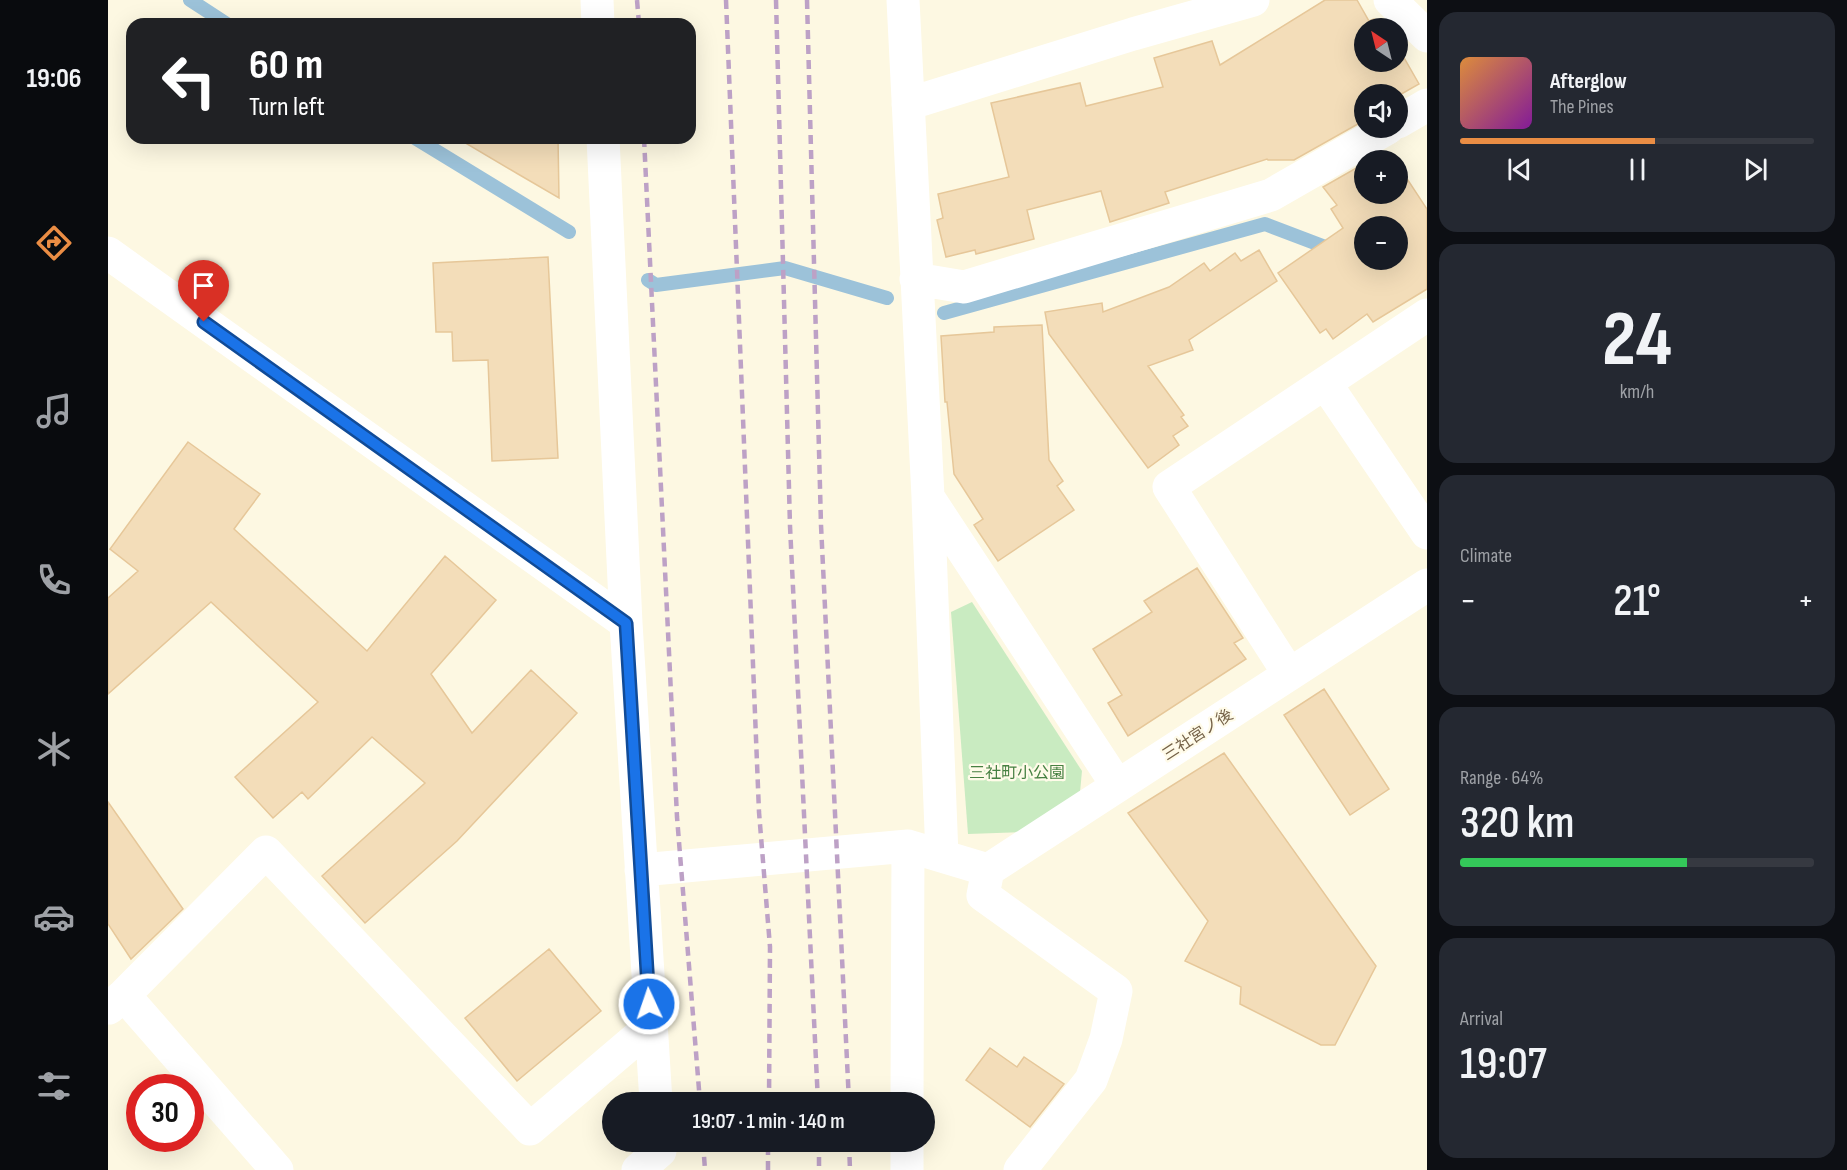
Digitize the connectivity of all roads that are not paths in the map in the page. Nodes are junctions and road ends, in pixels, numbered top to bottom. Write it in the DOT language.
graph roads {
  1 [pos="597,0"];
  2 [pos="903,0"];
  3 [pos="1252,0"];
  4 [pos="1390,0"];
  5 [pos="598,18"];
  6 [pos="1427,36"];
  7 [pos="908,104"];
  8 [pos="1427,105"];
  9 [pos="1408,116"];
  10 [pos="1370,138"];
  11 [pos="603,144"];
  12 [pos="108,253"];
  13 [pos="916,279"];
  14 [pos="1427,315"];
  15 [pos="1325,383"];
  16 [pos="928,497"];
  17 [pos="1427,533"];
  18 [pos="1427,585"];
  19 [pos="626,623"];
  20 [pos="1289,674"];
  21 [pos="1118,785"];
  22 [pos="908,846"];
  23 [pos="942,856"];
  24 [pos="641,870"];
  25 [pos="986,883"];
  26 [pos="116,1002"];
  27 [pos="651,1026"];
  28 [pos="655,1092"];
  29 [pos="907,1092"];
  30 [pos="907,1152"];
  31 [pos="277,1170"];
  32 [pos="907,1170"];
  33 [pos="1020,1170"];
  1 -- 5 [label="street"];
  2 -- 7 [label="street"];
  3 -- 7 [label="street"];
  4 -- 6 [label="street"];
  7 -- 13 [label="street"];
  8 -- 9 [label="street"];
  10 -- 13 [label="street"];
  11 -- 19 [label="street"];
  12 -- 19 [label="street"];
  13 -- 16 [label="street"];
  14 -- 15 [label="street"];
  15 -- 17 [label="street"];
  15 -- 20 [label="street"];
  16 -- 21 [label="street"];
  16 -- 23 [label="street"];
  18 -- 20 [label="street, 三社宮ノ後"];
  19 -- 24 [label="street"];
  20 -- 21 [label="street, 三社宮ノ後"];
  21 -- 25 [label="street, 三社宮ノ後"];
  22 -- 23 [label="street"];
  22 -- 24 [label="street"];
  22 -- 29 [label="street"];
  23 -- 25 [label="street"];
  24 -- 27 [label="street"];
  25 -- 33 [label="street"];
  26 -- 27 [label="street"];
  26 -- 31 [label="street"];
  27 -- 28 [label="street"];
  30 -- 32 [label="street"];
}
